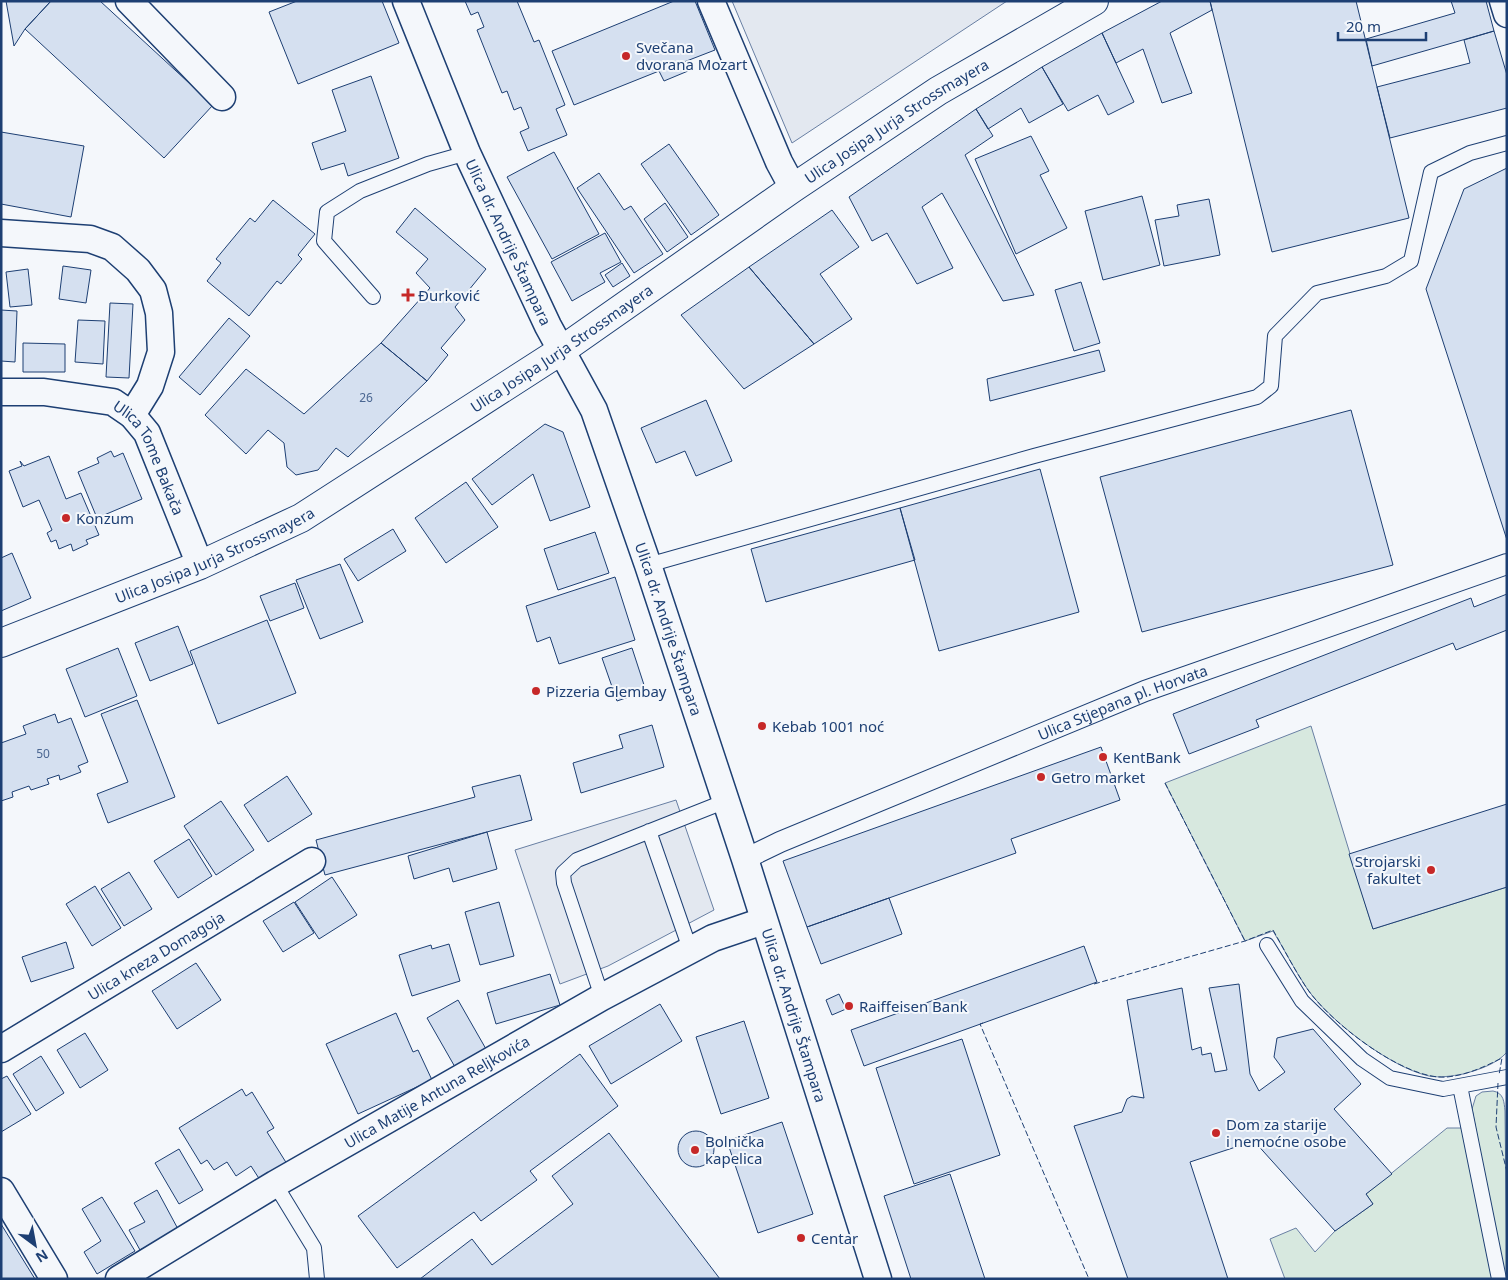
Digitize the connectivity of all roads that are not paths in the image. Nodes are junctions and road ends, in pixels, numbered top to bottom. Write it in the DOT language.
graph roads {
  1 [pos="128,1"];
  2 [pos="406,1"];
  3 [pos="711,1"];
  4 [pos="1094,1"];
  5 [pos="1503,1"];
  6 [pos="1507,14"];
  7 [pos="222,97"];
  8 [pos="1507,144"];
  9 [pos="467,153"];
  10 [pos="793,188"];
  11 [pos="1,233"];
  12 [pos="372,297"];
  13 [pos="562,350"];
  14 [pos="1,392"];
  15 [pos="132,415"];
  16 [pos="1507,564"];
  17 [pos="200,565"];
  18 [pos="648,565"];
  19 [pos="1,643"];
  20 [pos="726,801"];
  21 [pos="649,831"];
  22 [pos="745,859"];
  23 [pos="312,860"];
  24 [pos="763,921"];
  25 [pos="1267,945"];
  26 [pos="690,949"];
  27 [pos="602,997"];
  28 [pos="1,1049"];
  29 [pos="1507,1077"];
  30 [pos="1460,1086"];
  31 [pos="275,1184"];
  32 [pos="1,1191"];
  33 [pos="54,1279"];
  34 [pos="119,1279"];
  35 [pos="317,1279"];
  36 [pos="878,1279"];
  37 [pos="1499,1279"];
  1 -- 7 [label="street"];
  2 -- 9 [label="street, Ulica dr. Andrije Štampara"];
  3 -- 10 [label="street"];
  4 -- 10 [label="main road, Ulica Josipa Jurja Strossmayera"];
  5 -- 6 [label="street"];
  8 -- 18 [label="lane"];
  9 -- 12 [label="lane"];
  9 -- 13 [label="street, Ulica dr. Andrije Štampara"];
  10 -- 13 [label="main road, Ulica Josipa Jurja Strossmayera"];
  11 -- 15 [label="street"];
  13 -- 17 [label="main road, Ulica Josipa Jurja Strossmayera"];
  13 -- 18 [label="street, Ulica dr. Andrije Štampara"];
  14 -- 15 [label="street, Ulica Tome Bakača"];
  15 -- 17 [label="street, Ulica Tome Bakača"];
  16 -- 22 [label="street, Ulica Stjepana pl. Horvata"];
  17 -- 19 [label="main road, Ulica Josipa Jurja Strossmayera"];
  18 -- 20 [label="street, Ulica dr. Andrije Štampara"];
  20 -- 21 [label="lane"];
  20 -- 22 [label="street, Ulica dr. Andrije Štampara"];
  21 -- 26 [label="lane"];
  21 -- 27 [label="lane"];
  22 -- 24 [label="street, Ulica dr. Andrije Štampara"];
  23 -- 28 [label="street, Ulica kneza Domagoja"];
  24 -- 26 [label="street, Ulica Matije Antuna Reljkovića"];
  24 -- 36 [label="street, Ulica dr. Andrije Štampara"];
  25 -- 30 [label="lane"];
  26 -- 27 [label="street, Ulica Matije Antuna Reljkovića"];
  27 -- 31 [label="street, Ulica Matije Antuna Reljkovića"];
  29 -- 30 [label="lane"];
  30 -- 37 [label="lane"];
  31 -- 34 [label="street, Ulica Matije Antuna Reljkovića"];
  31 -- 35 [label="lane"];
  32 -- 33 [label="street"];
}
